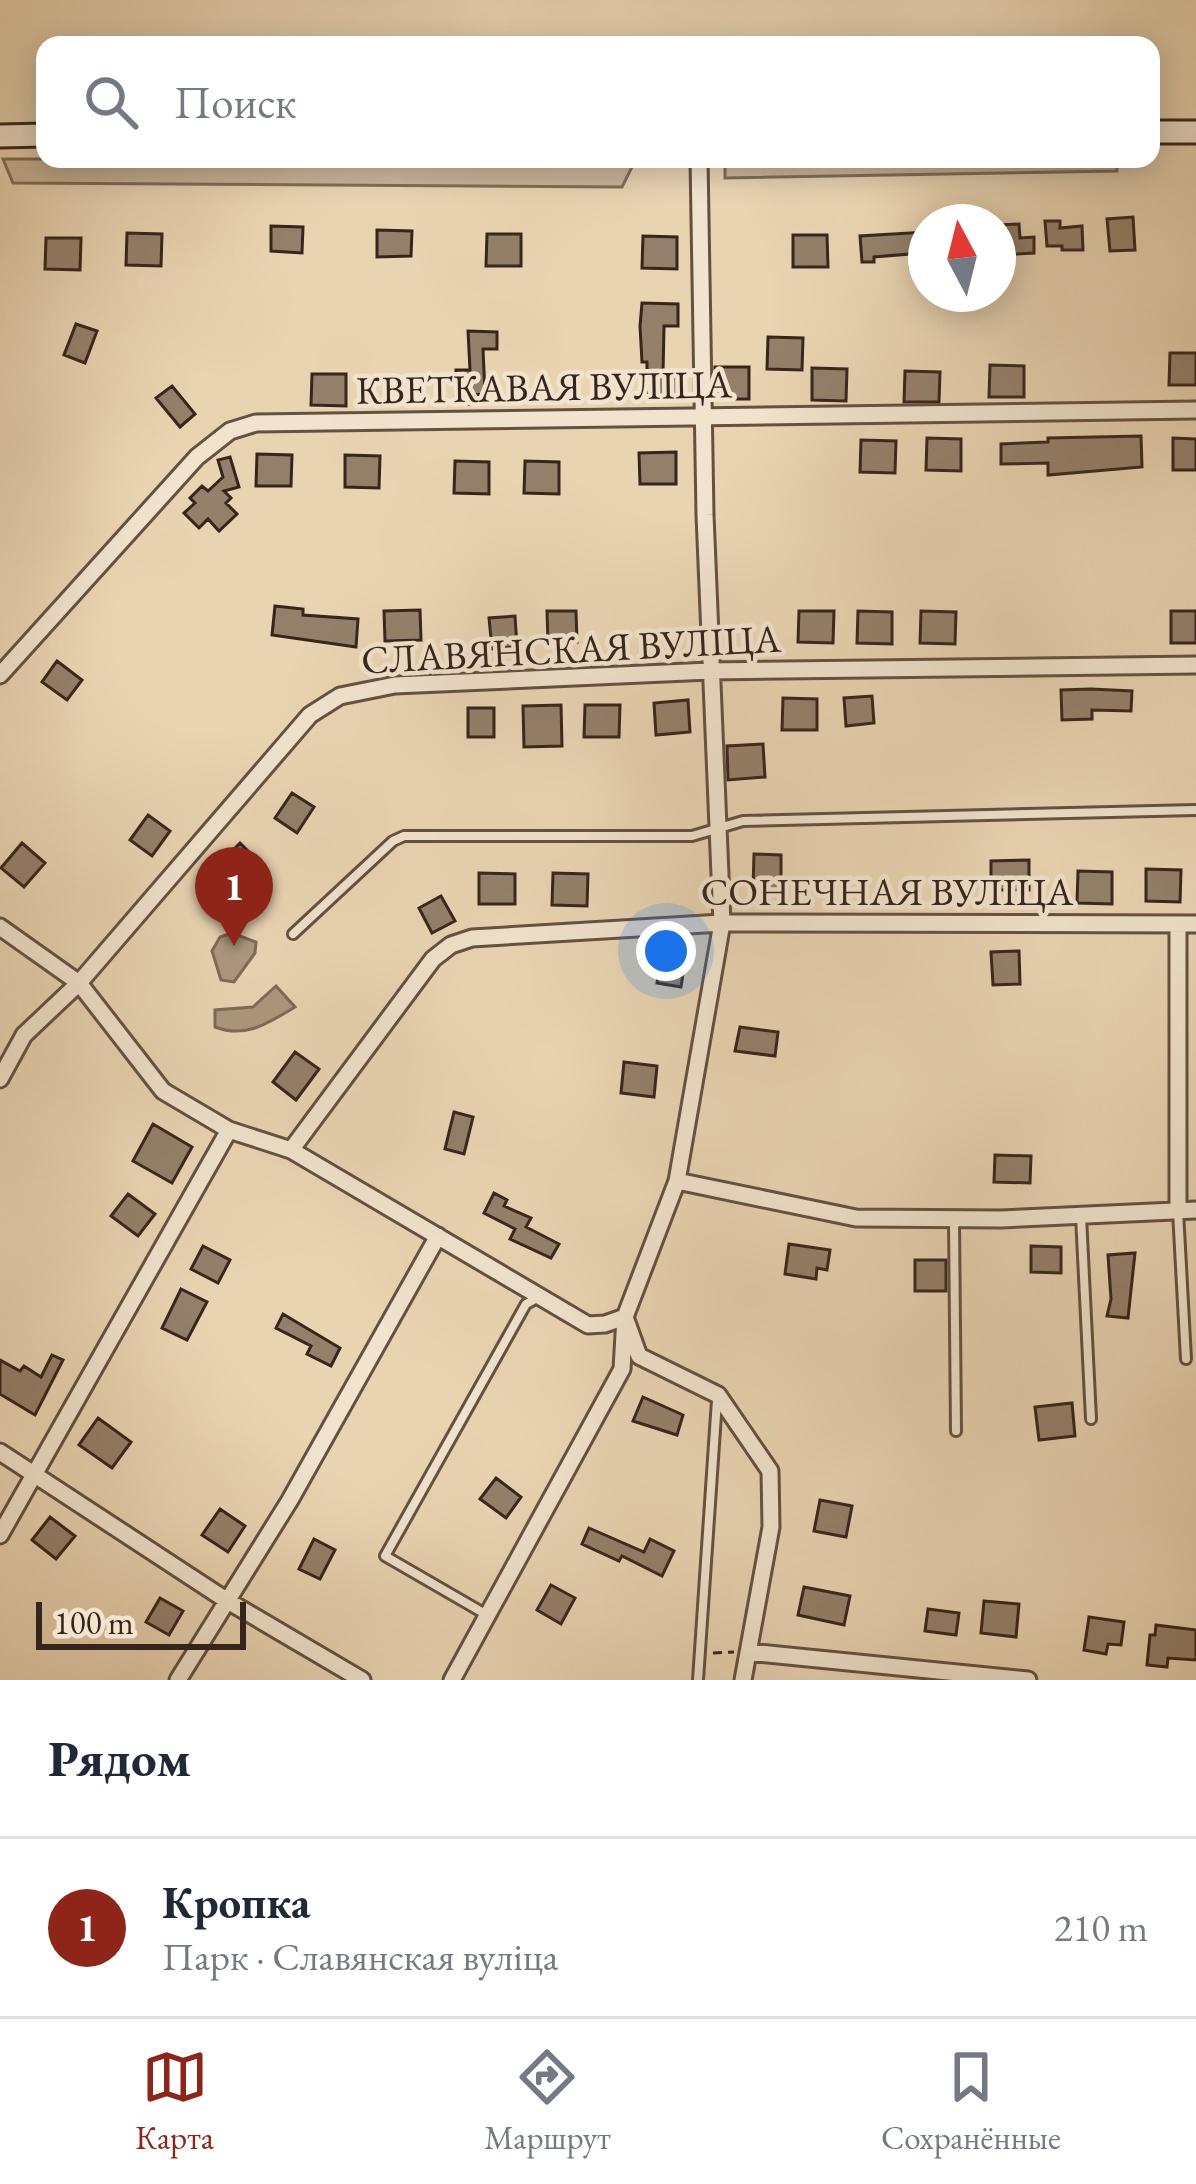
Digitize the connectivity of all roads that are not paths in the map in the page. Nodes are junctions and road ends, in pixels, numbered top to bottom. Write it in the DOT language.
graph roads {
  1 [pos="1160,132"];
  2 [pos="1196,132"];
  3 [pos="36,135"];
  4 [pos="0,136"];
  5 [pos="698,168"];
  6 [pos="1196,410"];
  7 [pos="704,419"];
  8 [pos="1196,664"];
  9 [pos="710,671"];
  10 [pos="0,676"];
  11 [pos="1196,810"];
  12 [pos="720,828"];
  13 [pos="722,922"];
  14 [pos="1187,924"];
  15 [pos="0,927"];
  16 [pos="292,934"];
  17 [pos="79,982"];
  18 [pos="0,1079"];
  19 [pos="229,1130"];
  20 [pos="291,1150"];
  21 [pos="677,1180"];
  22 [pos="1178,1210"];
  23 [pos="1196,1210"];
  24 [pos="1080,1215"];
  25 [pos="954,1219"];
  26 [pos="438,1236"];
  27 [pos="540,1296"];
  28 [pos="625,1317"];
  29 [pos="1186,1359"];
  30 [pos="718,1394"];
  31 [pos="1090,1419"];
  32 [pos="956,1431"];
  33 [pos="0,1452"];
  34 [pos="36,1475"];
  35 [pos="0,1535"];
  36 [pos="226,1600"];
  37 [pos="488,1615"];
  38 [pos="748,1652"];
  39 [pos="1008,1679"];
  40 [pos="178,1680"];
  41 [pos="362,1680"];
  42 [pos="452,1680"];
  43 [pos="698,1680"];
  44 [pos="743,1680"];
  45 [pos="1028,1680"];
  1 -- 2 [label="street"];
  3 -- 4 [label="street"];
  5 -- 7 [label="street"];
  6 -- 7 [label="street, КВЕТКАВАЯ ВУЛІЦА"];
  7 -- 9 [label="street"];
  7 -- 10 [label="street, КВЕТКАВАЯ ВУЛІЦА"];
  8 -- 9 [label="street, СЛАВЯНСКАЯ ВУЛІЦА"];
  9 -- 12 [label="street"];
  9 -- 17 [label="street, СЛАВЯНСКАЯ ВУЛІЦА"];
  11 -- 12 [label="lane"];
  12 -- 13 [label="street"];
  12 -- 16 [label="lane"];
  13 -- 14 [label="street, СОНЕЧНАЯ ВУЛІЦА"];
  13 -- 20 [label="street, СОНЕЧНАЯ ВУЛІЦА"];
  13 -- 21 [label="street"];
  14 -- 22 [label="street"];
  15 -- 17 [label="street"];
  17 -- 18 [label="street, СЛАВЯНСКАЯ ВУЛІЦА"];
  17 -- 19 [label="street"];
  19 -- 20 [label="street"];
  19 -- 34 [label="street"];
  20 -- 26 [label="street"];
  21 -- 25 [label="street"];
  21 -- 28 [label="street"];
  22 -- 23 [label="street"];
  22 -- 24 [label="street"];
  22 -- 29 [label="lane"];
  24 -- 25 [label="street"];
  24 -- 31 [label="lane"];
  25 -- 32 [label="lane"];
  26 -- 27 [label="street"];
  26 -- 36 [label="street"];
  27 -- 28 [label="street"];
  27 -- 37 [label="lane"];
  28 -- 30 [label="street"];
  28 -- 37 [label="street"];
  30 -- 38 [label="street"];
  30 -- 43 [label="lane"];
  33 -- 34 [label="street"];
  34 -- 35 [label="street"];
  34 -- 36 [label="street"];
  36 -- 40 [label="street"];
  36 -- 41 [label="street"];
  37 -- 42 [label="street"];
  38 -- 39 [label="street"];
  38 -- 44 [label="street"];
  39 -- 45 [label="street"];
}
